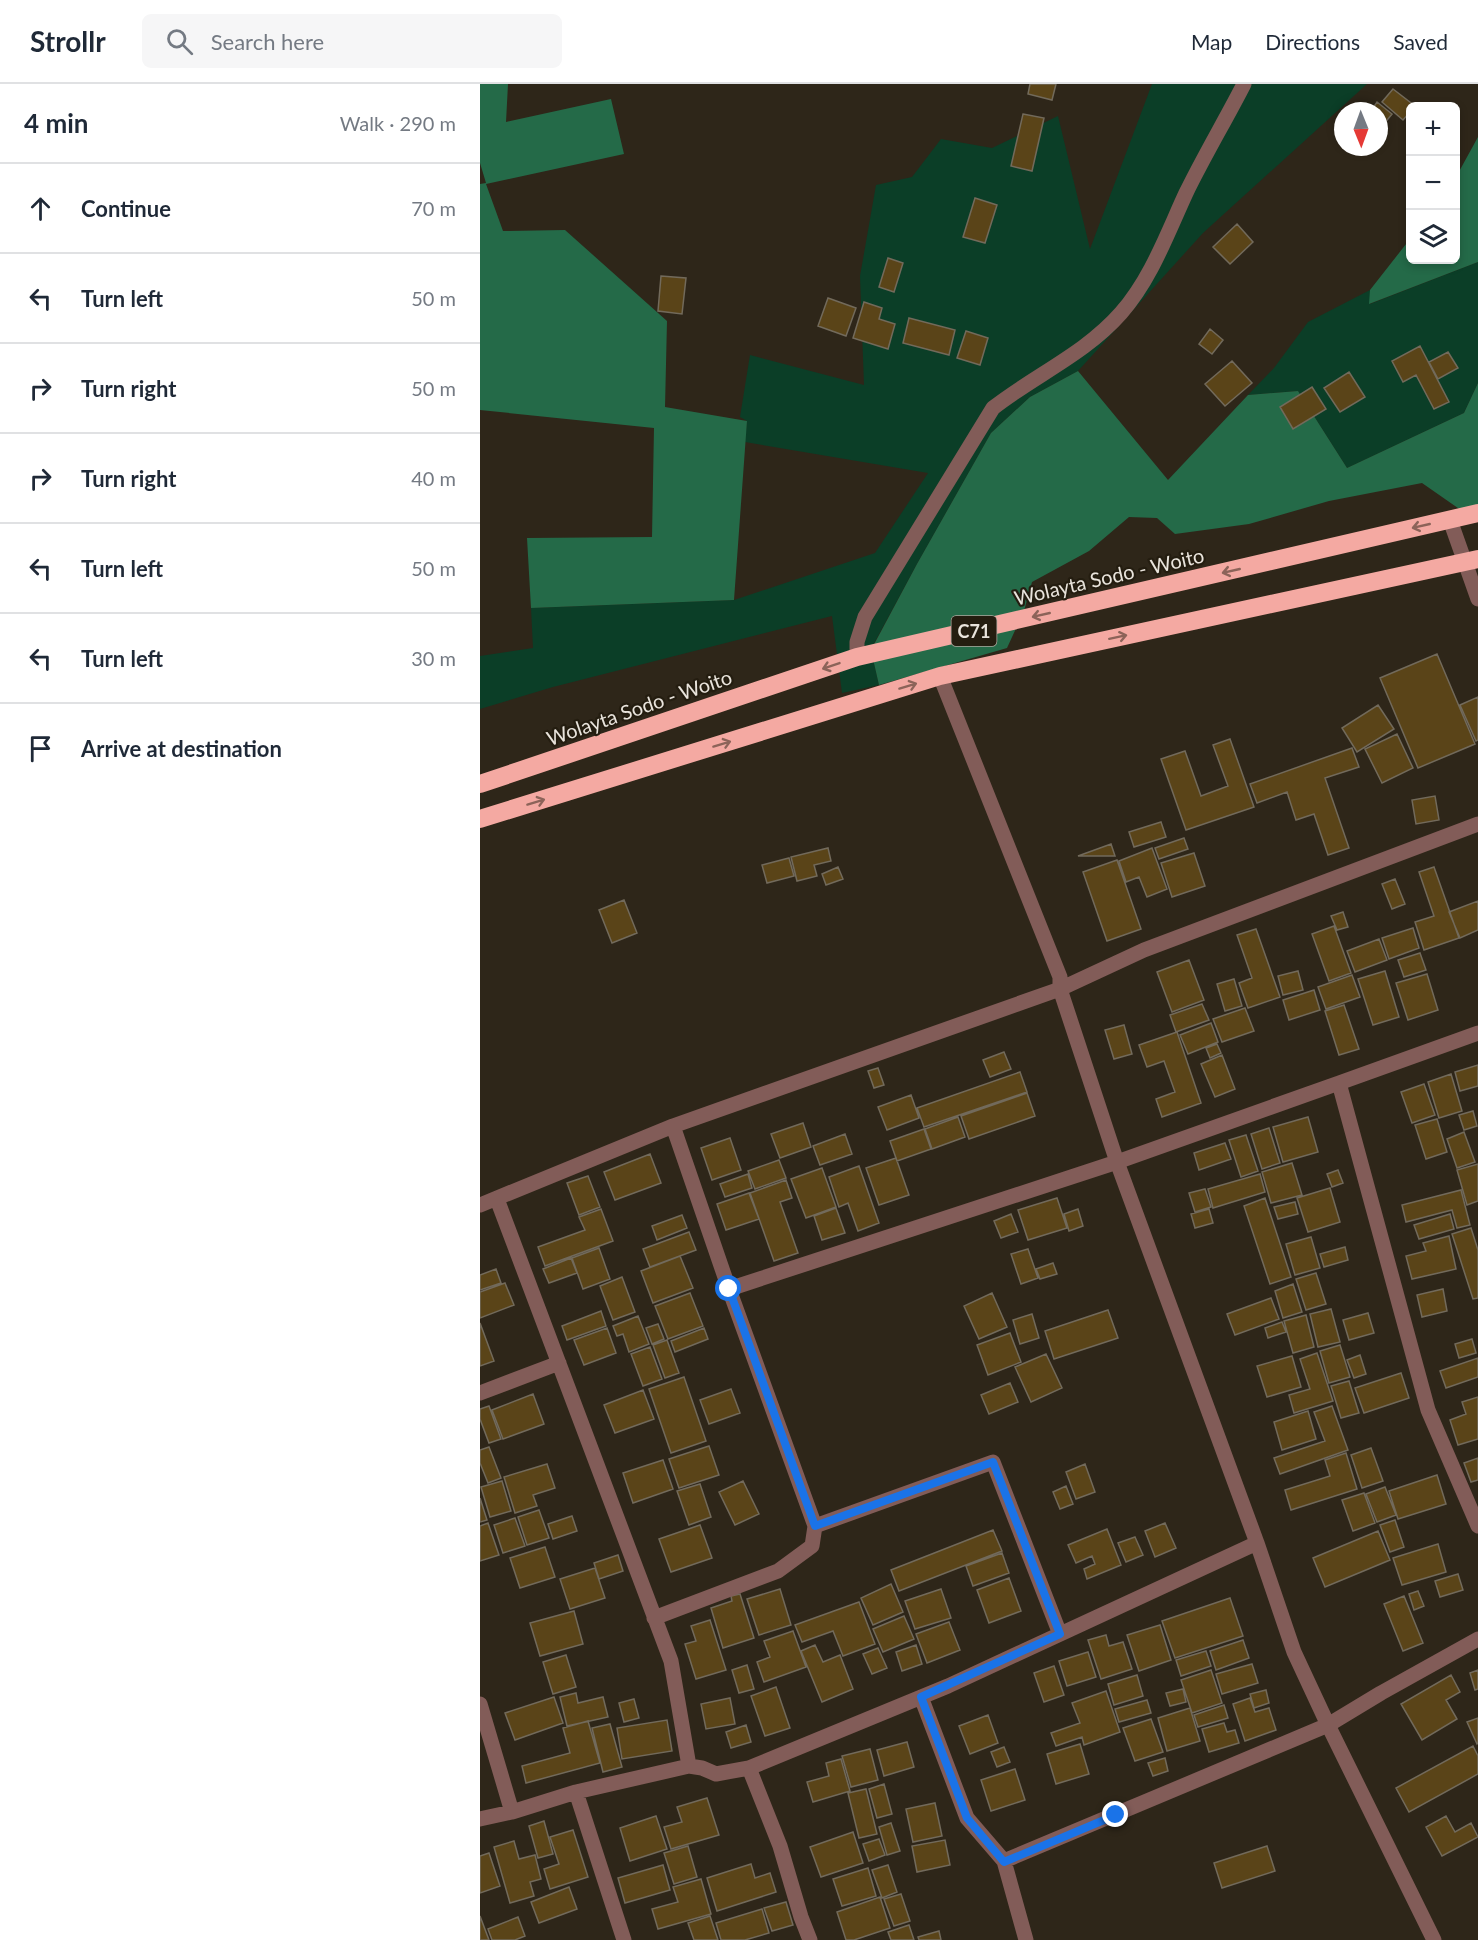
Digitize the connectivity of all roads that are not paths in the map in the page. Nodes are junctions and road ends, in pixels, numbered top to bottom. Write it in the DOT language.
graph roads {
  1 [pos="1244,84"];
  2 [pos="1478,513"];
  3 [pos="1450,520"];
  4 [pos="1472,560"];
  5 [pos="1478,598"];
  6 [pos="857,657"];
  7 [pos="940,676"];
  8 [pos="480,784"];
  9 [pos="480,819"];
  10 [pos="1478,824"];
  11 [pos="1060,989"];
  12 [pos="1478,1033"];
  13 [pos="1339,1083"];
  14 [pos="673,1126"];
  15 [pos="1117,1162"];
  16 [pos="497,1198"];
  17 [pos="480,1205"];
  18 [pos="729,1289"];
  19 [pos="560,1363"];
  20 [pos="480,1393"];
  21 [pos="815,1526"];
  22 [pos="1478,1526"];
  23 [pos="1257,1543"];
  24 [pos="654,1618"];
  25 [pos="1060,1634"];
  26 [pos="1478,1639"];
  27 [pos="921,1697"];
  28 [pos="480,1704"];
  29 [pos="1328,1725"];
  30 [pos="689,1766"];
  31 [pos="749,1768"];
  32 [pos="576,1792"];
  33 [pos="513,1812"];
  34 [pos="480,1820"];
  35 [pos="1004,1862"];
  36 [pos="624,1940"];
  37 [pos="810,1940"];
  38 [pos="1026,1940"];
  39 [pos="1434,1940"];
  1 -- 6 [label="street"];
  2 -- 3 [label="highway, Wolayta Sodo - Woito / C71"];
  3 -- 4 [label="street"];
  3 -- 6 [label="highway, Wolayta Sodo - Woito / C71, one-way"];
  4 -- 5 [label="street"];
  7 -- 4 [label="highway, C71, one-way"];
  6 -- 8 [label="highway, Wolayta Sodo - Woito / C71, one-way"];
  9 -- 7 [label="highway, C71, one-way"];
  7 -- 11 [label="street"];
  10 -- 11 [label="street"];
  11 -- 14 [label="street"];
  11 -- 15 [label="street"];
  12 -- 13 [label="street"];
  13 -- 15 [label="street"];
  13 -- 22 [label="street"];
  14 -- 16 [label="street"];
  14 -- 18 [label="street"];
  15 -- 18 [label="street"];
  15 -- 23 [label="street"];
  16 -- 17 [label="street"];
  16 -- 19 [label="street"];
  18 -- 21 [label="street"];
  19 -- 20 [label="street"];
  19 -- 24 [label="street"];
  21 -- 24 [label="street"];
  21 -- 25 [label="street"];
  23 -- 25 [label="street"];
  23 -- 29 [label="street"];
  24 -- 30 [label="street"];
  25 -- 27 [label="street"];
  26 -- 29 [label="street"];
  27 -- 31 [label="street"];
  27 -- 35 [label="street"];
  28 -- 33 [label="street"];
  29 -- 35 [label="street"];
  29 -- 39 [label="street"];
  30 -- 31 [label="street"];
  30 -- 32 [label="street"];
  31 -- 37 [label="street"];
  32 -- 33 [label="street"];
  32 -- 36 [label="street"];
  33 -- 34 [label="street"];
  35 -- 38 [label="street"];
}
